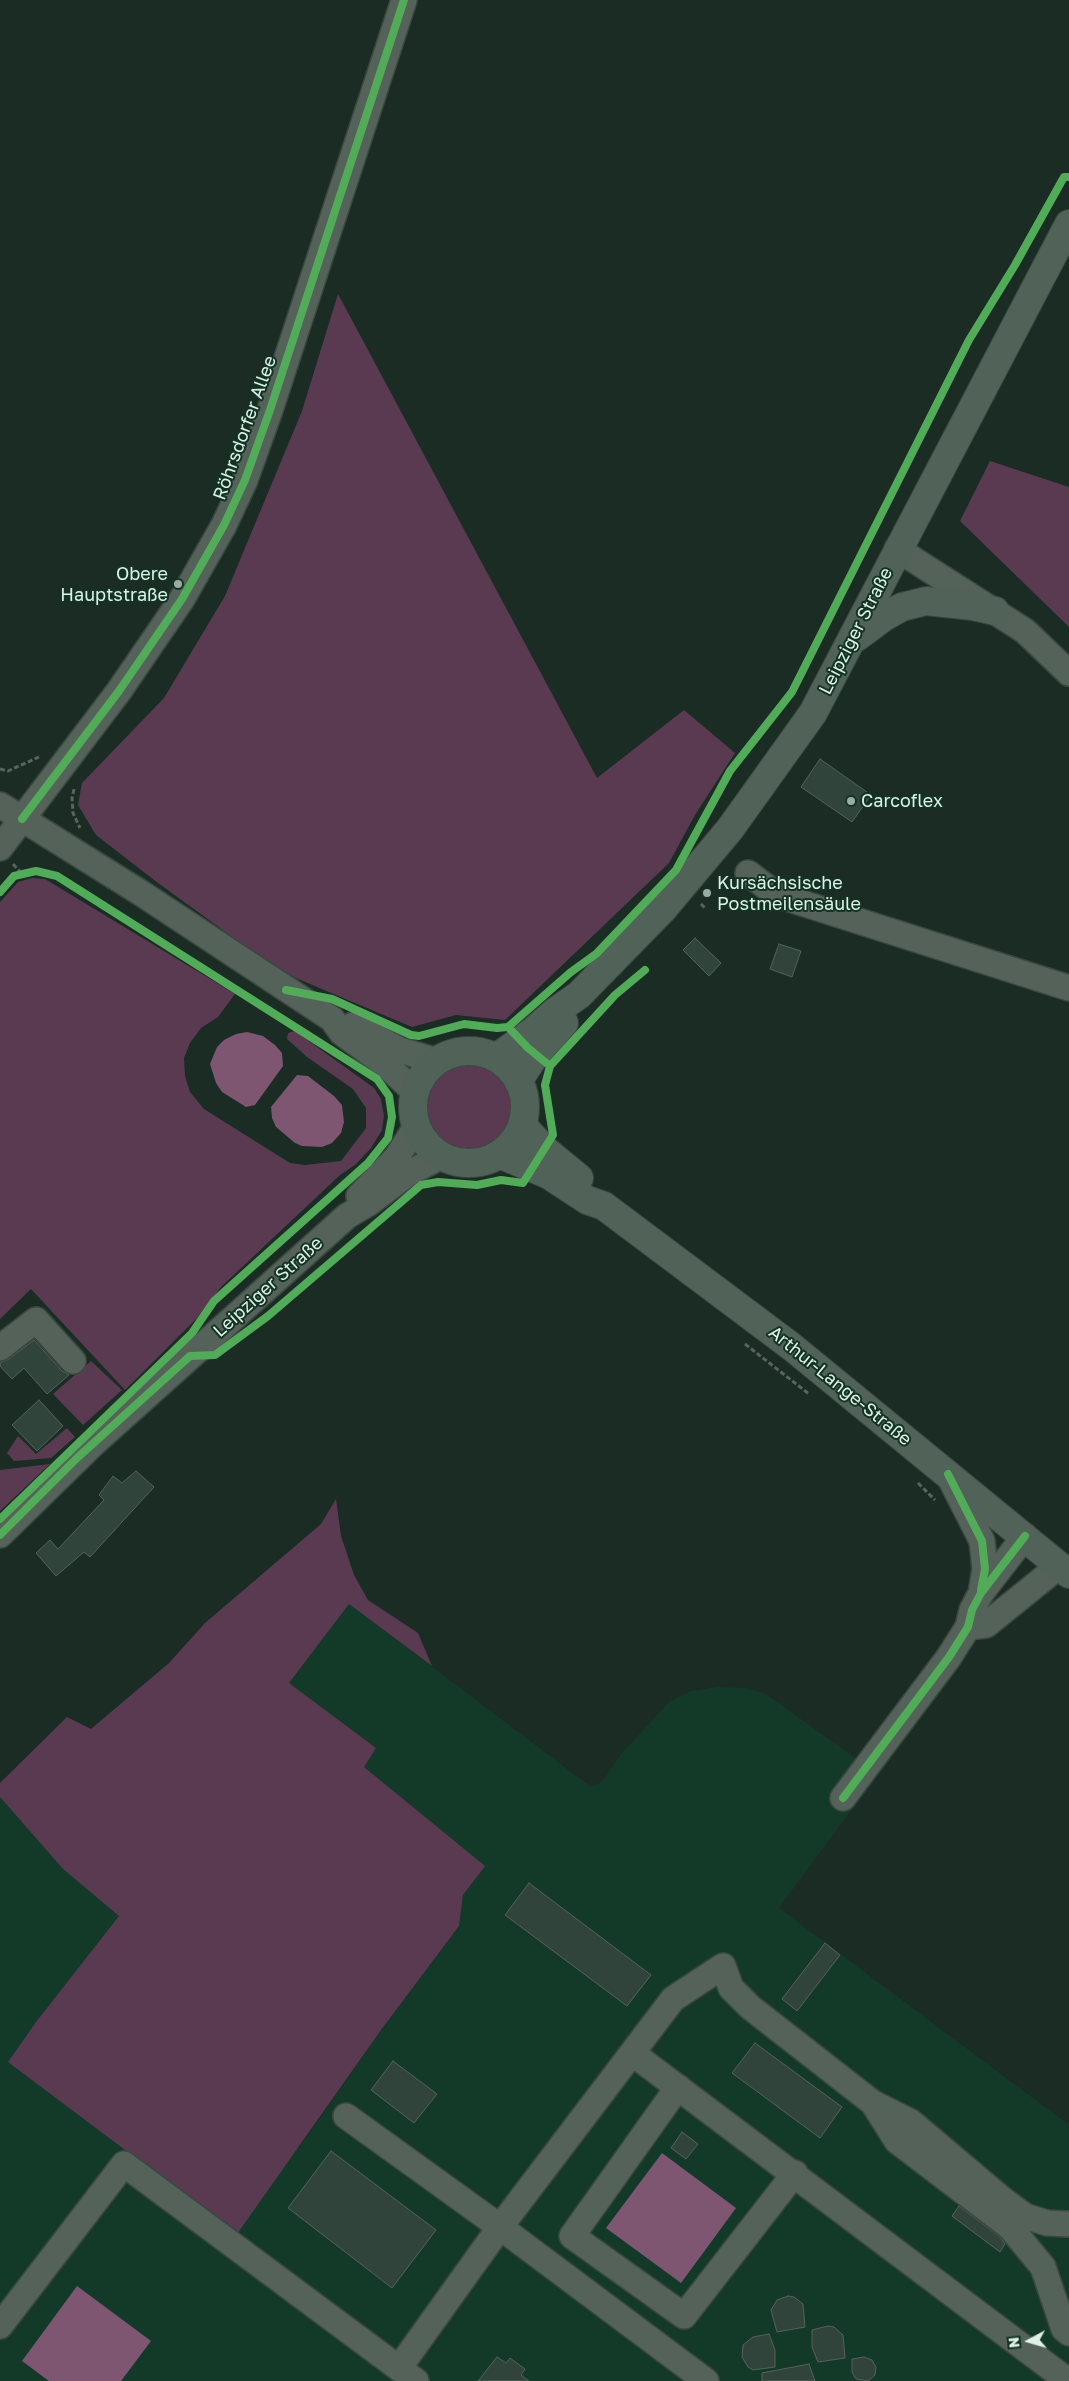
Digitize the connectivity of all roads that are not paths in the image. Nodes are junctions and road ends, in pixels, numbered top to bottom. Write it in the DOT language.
graph roads {
  1 [pos="404,0"];
  2 [pos="1069,224"];
  3 [pos="897,549"];
  4 [pos="995,612"];
  5 [pos="853,639"];
  6 [pos="1069,673"];
  7 [pos="0,805"];
  8 [pos="22,819"];
  9 [pos="0,848"];
  10 [pos="748,873"];
  11 [pos="1069,988"];
  12 [pos="580,995"];
  13 [pos="332,1019"];
  14 [pos="496,1058"];
  15 [pos="437,1061"];
  16 [pos="518,1081"];
  17 [pos="414,1092"];
  18 [pos="522,1124"];
  19 [pos="416,1128"];
  20 [pos="500,1154"];
  21 [pos="440,1169"];
  22 [pos="604,1206"];
  23 [pos="347,1216"];
  24 [pos="0,1348"];
  25 [pos="73,1361"];
  26 [pos="948,1474"];
  27 [pos="0,1535"];
  28 [pos="1024,1536"];
  29 [pos="1064,1570"];
  30 [pos="981,1593"];
  31 [pos="968,1627"];
  32 [pos="843,1798"];
  33 [pos="632,2053"];
  34 [pos="678,2087"];
  35 [pos="873,2102"];
  36 [pos="346,2116"];
  37 [pos="795,2173"];
  38 [pos="1069,2224"];
  39 [pos="500,2228"];
  40 [pos="1010,2228"];
  41 [pos="1069,2238"];
  42 [pos="684,2316"];
  43 [pos="0,2326"];
  44 [pos="1069,2333"];
  45 [pos="681,2362"];
  46 [pos="407,2375"];
  47 [pos="706,2381"];
  48 [pos="1068,2381"];
  1 -- 8 [label="street, Röhrsdorfer Allee"];
  2 -- 3 [label="main road, Leipziger Straße"];
  3 -- 4 [label="street"];
  3 -- 5 [label="main road, Leipziger Straße"];
  4 -- 5 [label="main road"];
  4 -- 6 [label="street"];
  5 -- 12 [label="main road, Leipziger Straße"];
  7 -- 8 [label="street"];
  8 -- 9 [label="street, Röhrsdorfer Allee"];
  8 -- 13 [label="street"];
  10 -- 11 [label="street"];
  12 -- 14 [label="main road, Leipziger Straße"];
  12 -- 16 [label="main road, Leipziger Straße"];
  13 -- 15 [label="street"];
  13 -- 17 [label="street"];
  14 -- 15 [label="main road"];
  14 -- 16 [label="main road"];
  15 -- 17 [label="main road"];
  16 -- 18 [label="main road"];
  17 -- 19 [label="main road"];
  18 -- 20 [label="main road"];
  18 -- 22 [label="main road, Arthur-Lange-Straße"];
  19 -- 21 [label="main road"];
  19 -- 23 [label="street, Leipziger Straße"];
  20 -- 21 [label="main road"];
  20 -- 22 [label="main road, Arthur-Lange-Straße"];
  21 -- 23 [label="street, Leipziger Straße"];
  22 -- 26 [label="main road, Arthur-Lange-Straße"];
  23 -- 27 [label="street, Leipziger Straße"];
  24 -- 25 [label="street"];
  26 -- 28 [label="main road, Arthur-Lange-Straße"];
  26 -- 30 [label="street"];
  28 -- 29 [label="main road, Arthur-Lange-Straße"];
  28 -- 30 [label="street"];
  29 -- 31 [label="street"];
  30 -- 31 [label="street"];
  31 -- 32 [label="street"];
  33 -- 34 [label="street"];
  33 -- 35 [label="street"];
  33 -- 39 [label="street"];
  34 -- 37 [label="street"];
  34 -- 42 [label="street"];
  35 -- 38 [label="street"];
  35 -- 40 [label="street"];
  36 -- 39 [label="street"];
  37 -- 42 [label="street"];
  37 -- 48 [label="street"];
  39 -- 45 [label="street"];
  39 -- 46 [label="street"];
  40 -- 41 [label="street"];
  40 -- 44 [label="street"];
  42 -- 45 [label="street"];
  43 -- 46 [label="street"];
  45 -- 47 [label="street"];
}
